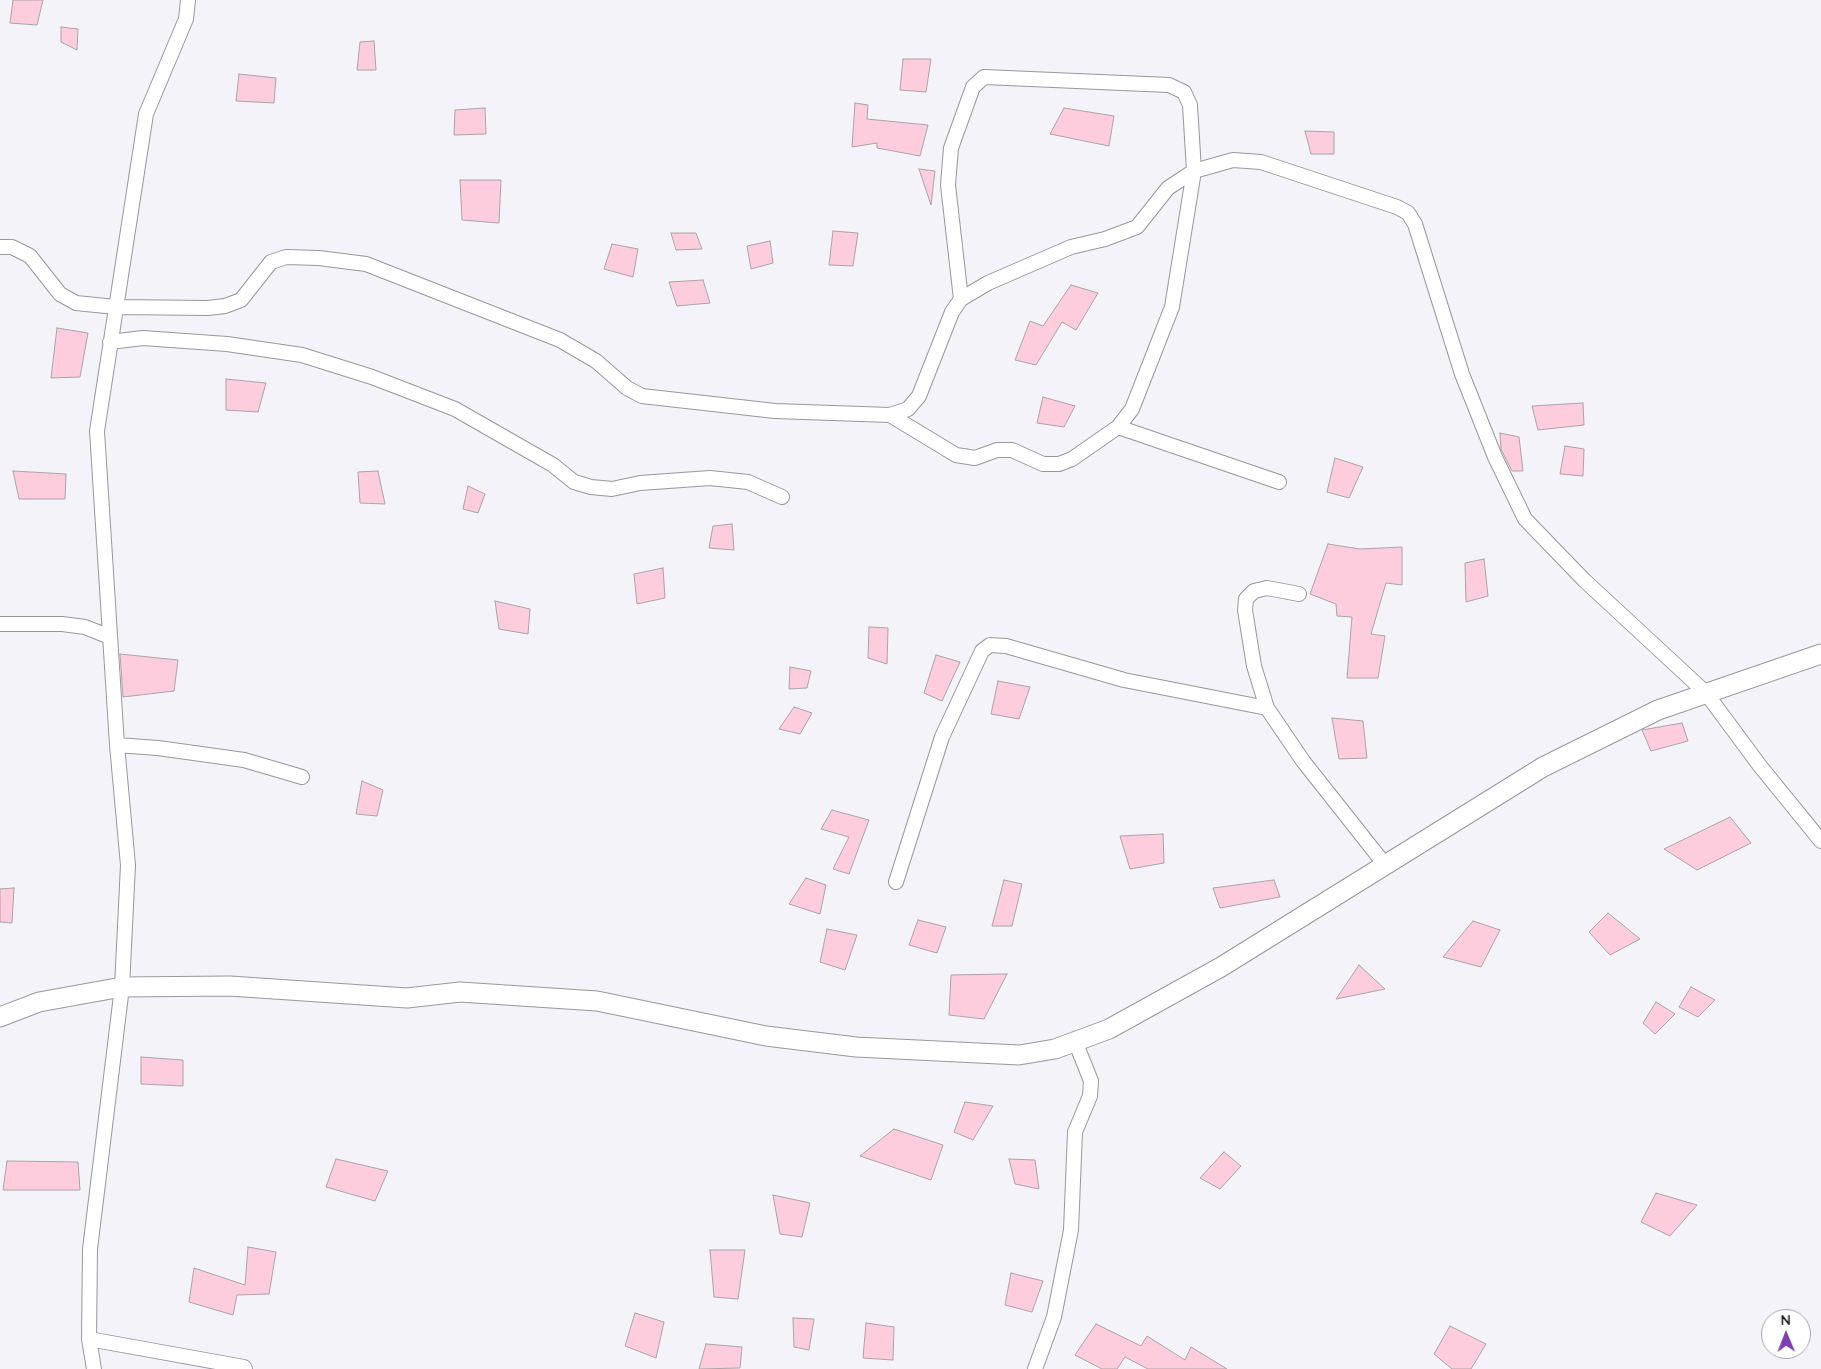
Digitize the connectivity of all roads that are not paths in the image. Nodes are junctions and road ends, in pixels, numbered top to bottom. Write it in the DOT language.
graph roads {
  1 [pos="188,0"];
  2 [pos="1194,170"];
  3 [pos="0,247"];
  4 [pos="961,299"];
  5 [pos="116,307"];
  6 [pos="110,342"];
  7 [pos="890,415"];
  8 [pos="1118,427"];
  9 [pos="1279,482"];
  10 [pos="782,497"];
  11 [pos="1299,594"];
  12 [pos="0,624"];
  13 [pos="110,637"];
  14 [pos="1821,654"];
  15 [pos="1706,693"];
  16 [pos="1267,708"];
  17 [pos="117,746"];
  18 [pos="302,777"];
  19 [pos="1821,841"];
  20 [pos="1386,866"];
  21 [pos="896,882"];
  22 [pos="122,987"];
  23 [pos="0,1017"];
  24 [pos="1075,1041"];
  25 [pos="89,1339"];
  26 [pos="94,1369"];
  27 [pos="245,1369"];
  28 [pos="1035,1369"];
  1 -- 5 [label="street"];
  2 -- 4 [label="street"];
  2 -- 4 [label="street"];
  2 -- 8 [label="street"];
  2 -- 15 [label="street"];
  3 -- 5 [label="street"];
  4 -- 7 [label="street"];
  5 -- 6 [label="street"];
  5 -- 7 [label="street"];
  6 -- 10 [label="street"];
  6 -- 13 [label="street"];
  7 -- 8 [label="street"];
  8 -- 9 [label="street"];
  11 -- 16 [label="street"];
  12 -- 13 [label="street"];
  13 -- 17 [label="street"];
  14 -- 15 [label="street"];
  15 -- 19 [label="street"];
  15 -- 20 [label="street"];
  16 -- 20 [label="street"];
  16 -- 21 [label="street"];
  17 -- 18 [label="street"];
  17 -- 22 [label="street"];
  20 -- 24 [label="street"];
  22 -- 23 [label="street"];
  22 -- 24 [label="street"];
  22 -- 25 [label="street"];
  24 -- 28 [label="street"];
  25 -- 26 [label="street"];
  25 -- 27 [label="street"];
}
